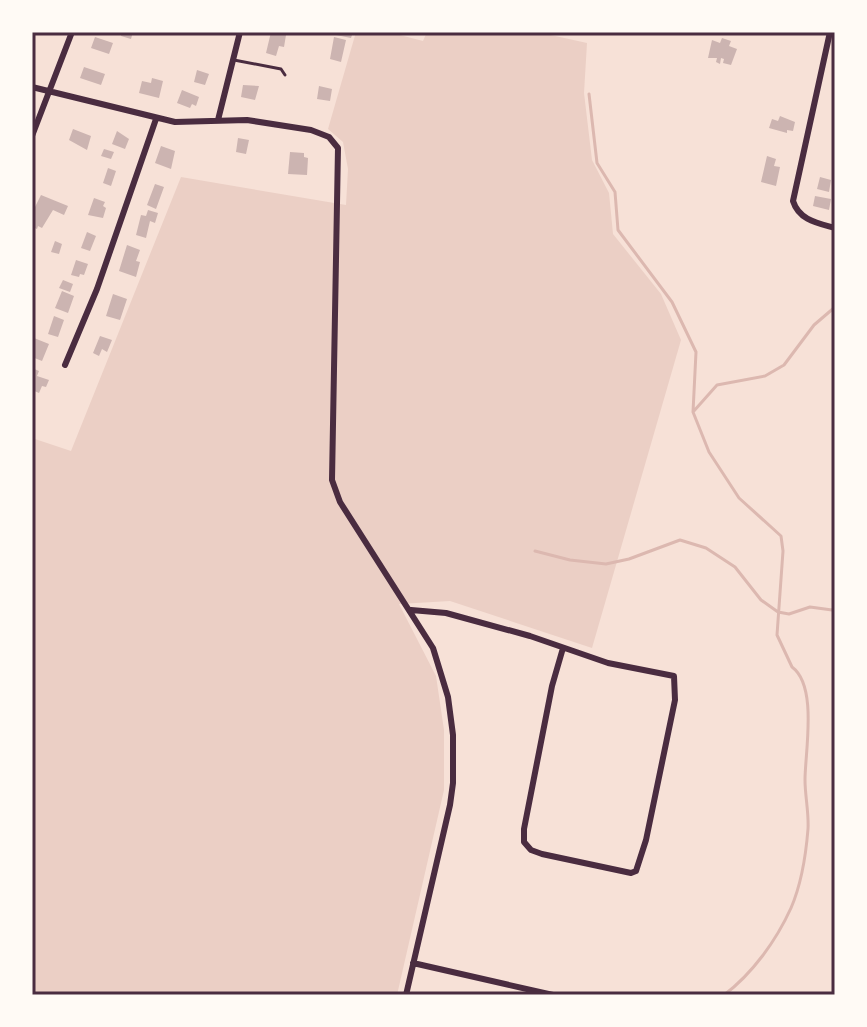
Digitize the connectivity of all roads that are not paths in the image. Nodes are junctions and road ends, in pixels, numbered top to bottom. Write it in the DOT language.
graph roads {
  1 [pos="72,32"];
  2 [pos="240,32"];
  3 [pos="830,32"];
  4 [pos="233,59"];
  5 [pos="285,75"];
  6 [pos="32,87"];
  7 [pos="51,91"];
  8 [pos="156,119"];
  9 [pos="218,120"];
  10 [pos="32,136"];
  11 [pos="835,228"];
  12 [pos="65,365"];
  13 [pos="411,610"];
  14 [pos="563,648"];
  15 [pos="413,963"];
  16 [pos="406,995"];
  17 [pos="553,995"];
  1 -- 7 [label="street"];
  2 -- 4 [label="street"];
  3 -- 11 [label="street"];
  4 -- 5 [label="lane"];
  4 -- 9 [label="street"];
  6 -- 7 [label="street"];
  7 -- 8 [label="street"];
  7 -- 10 [label="street"];
  8 -- 9 [label="street"];
  8 -- 12 [label="street"];
  9 -- 13 [label="street"];
  13 -- 14 [label="street"];
  13 -- 15 [label="street"];
  14 -- 14 [label="street"];
  15 -- 16 [label="street"];
  15 -- 17 [label="street"];
}
